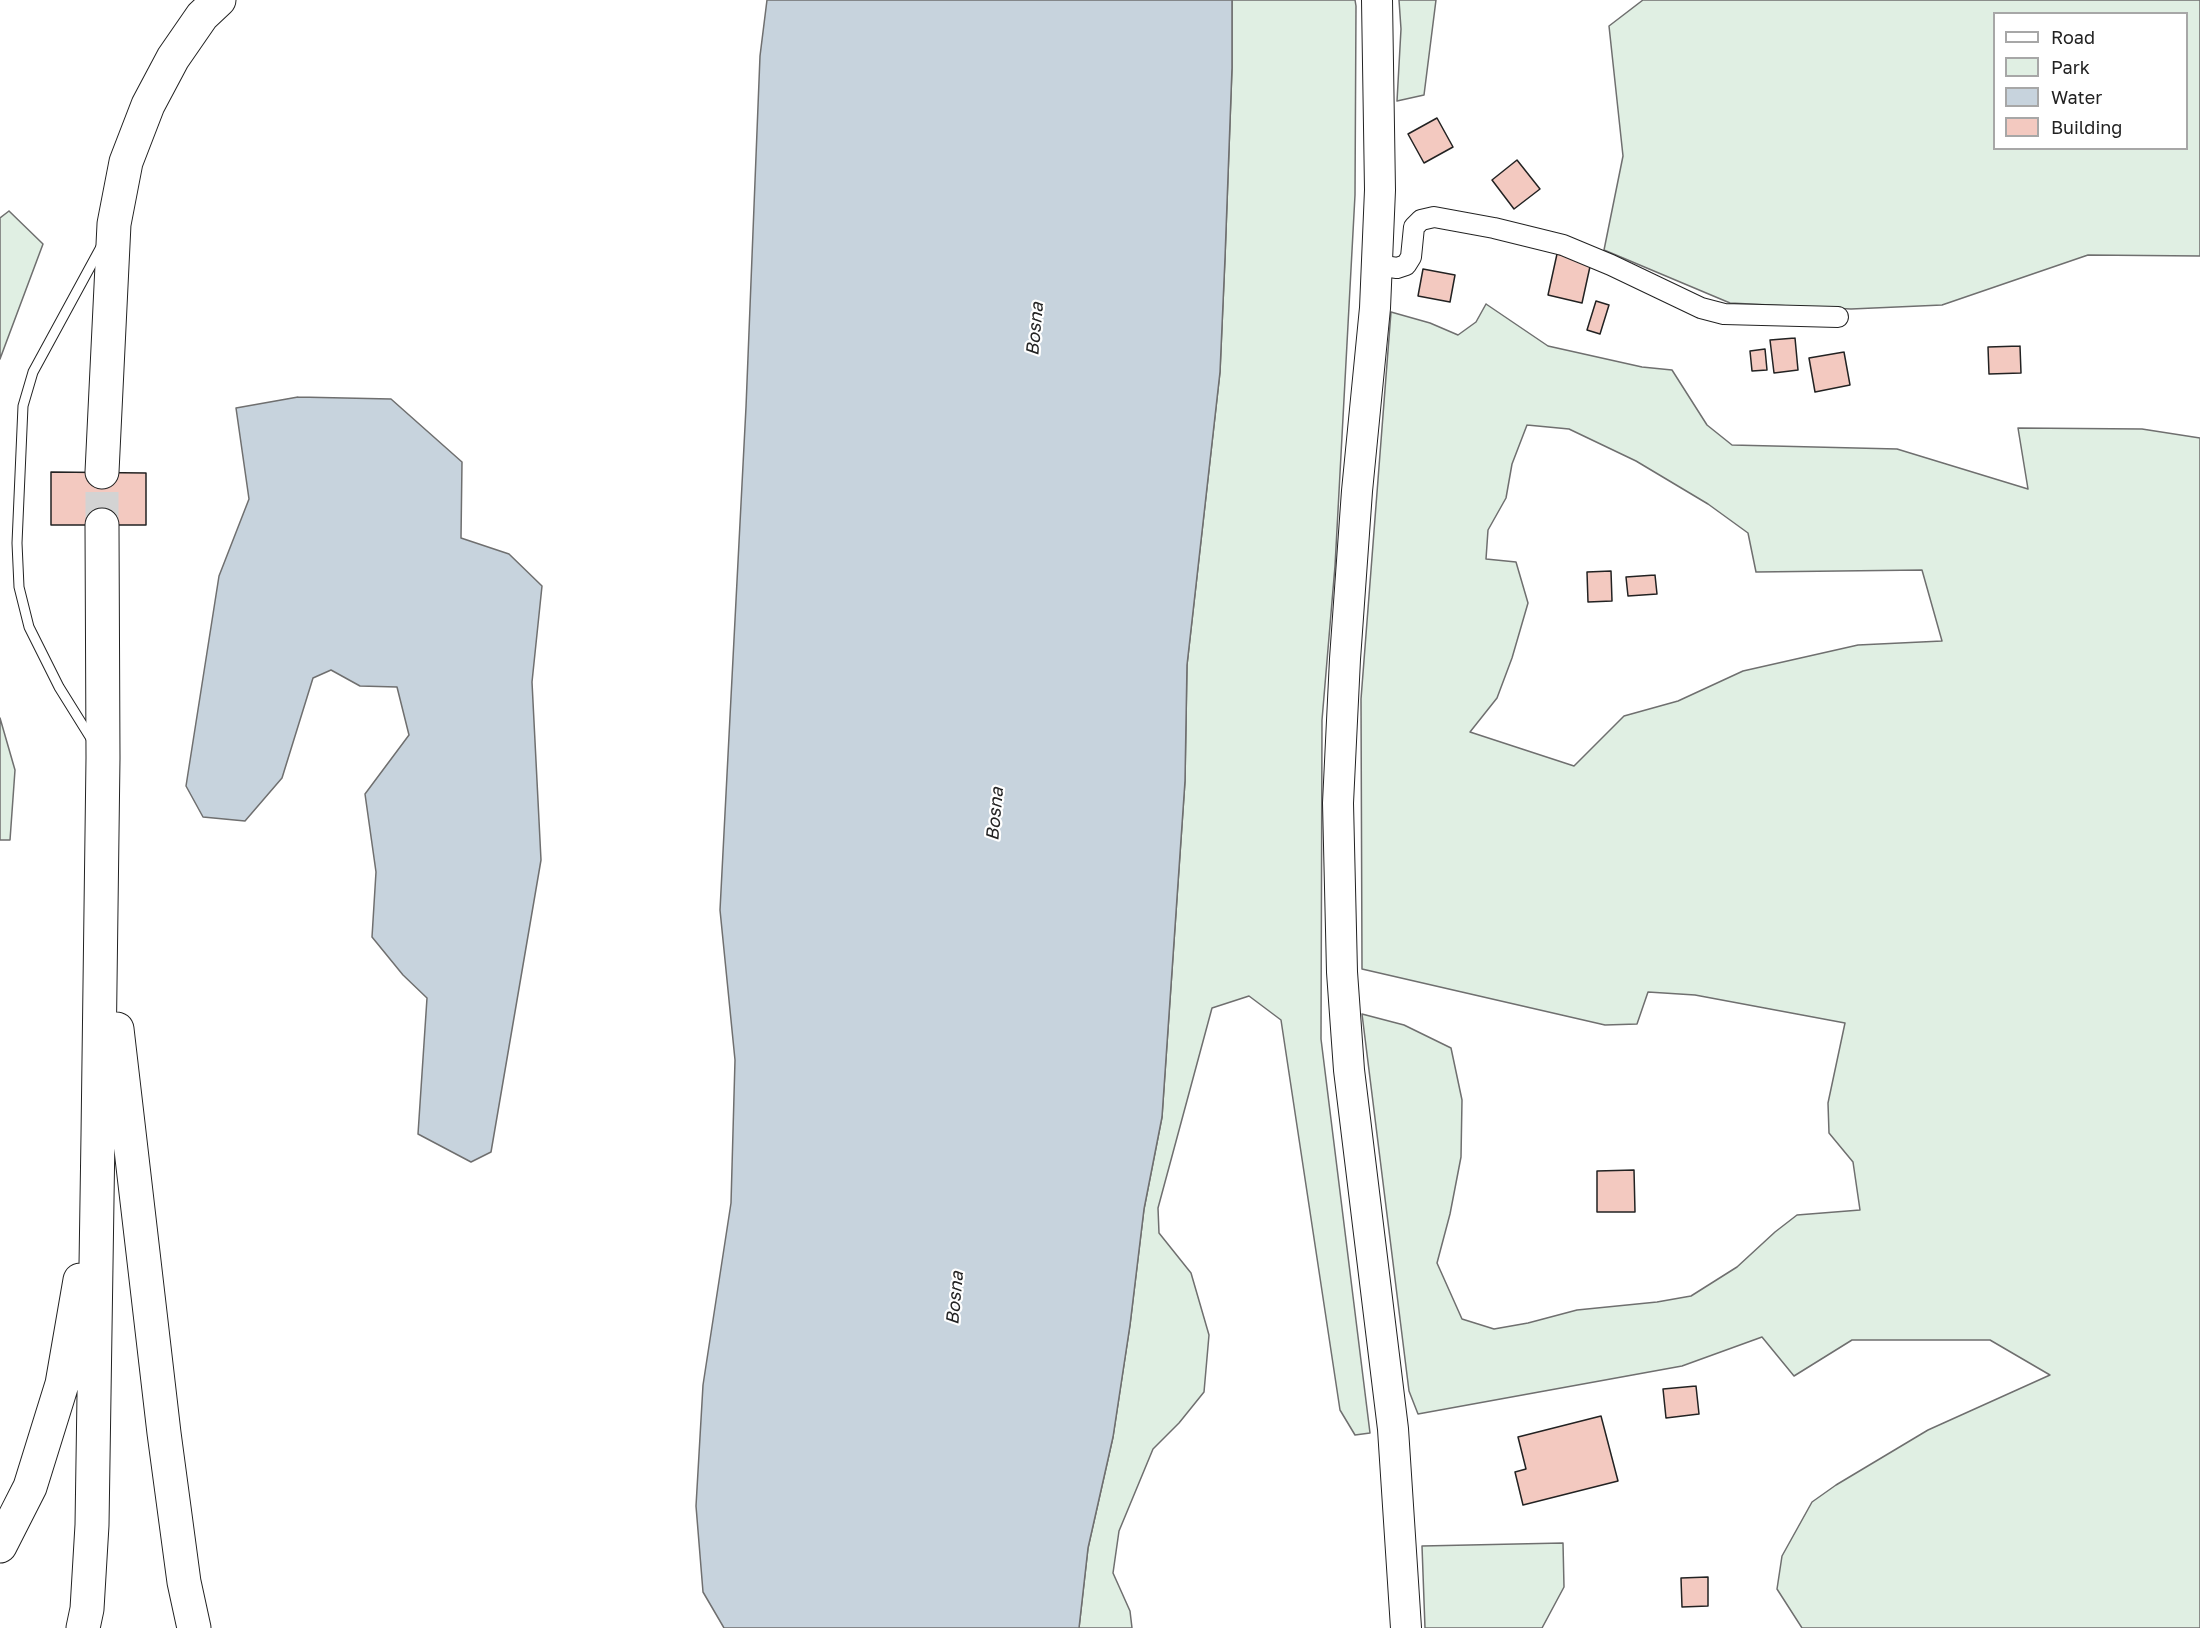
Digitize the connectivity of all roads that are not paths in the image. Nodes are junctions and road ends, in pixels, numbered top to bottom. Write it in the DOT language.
graph roads {
  1 [pos="219,0"];
  2 [pos="1377,0"];
  3 [pos="114,224"];
  4 [pos="1377,265"];
  5 [pos="1838,316"];
  6 [pos="102,472"];
  7 [pos="102,525"];
  8 [pos="103,758"];
  9 [pos="102,867"];
  10 [pos="99,1135"];
  11 [pos="0,1546"];
  12 [pos="83,1628"];
  13 [pos="194,1628"];
  14 [pos="1406,1628"];
  1 -- 3 [label="highway"];
  2 -- 4 [label="main road"];
  3 -- 6 [label="highway"];
  3 -- 8 [label="lane"];
  4 -- 5 [label="street"];
  4 -- 14 [label="main road"];
  7 -- 8 [label="highway"];
  8 -- 9 [label="highway"];
  9 -- 10 [label="highway"];
  9 -- 13 [label="highway"];
  10 -- 11 [label="highway"];
  10 -- 12 [label="highway"];
}
